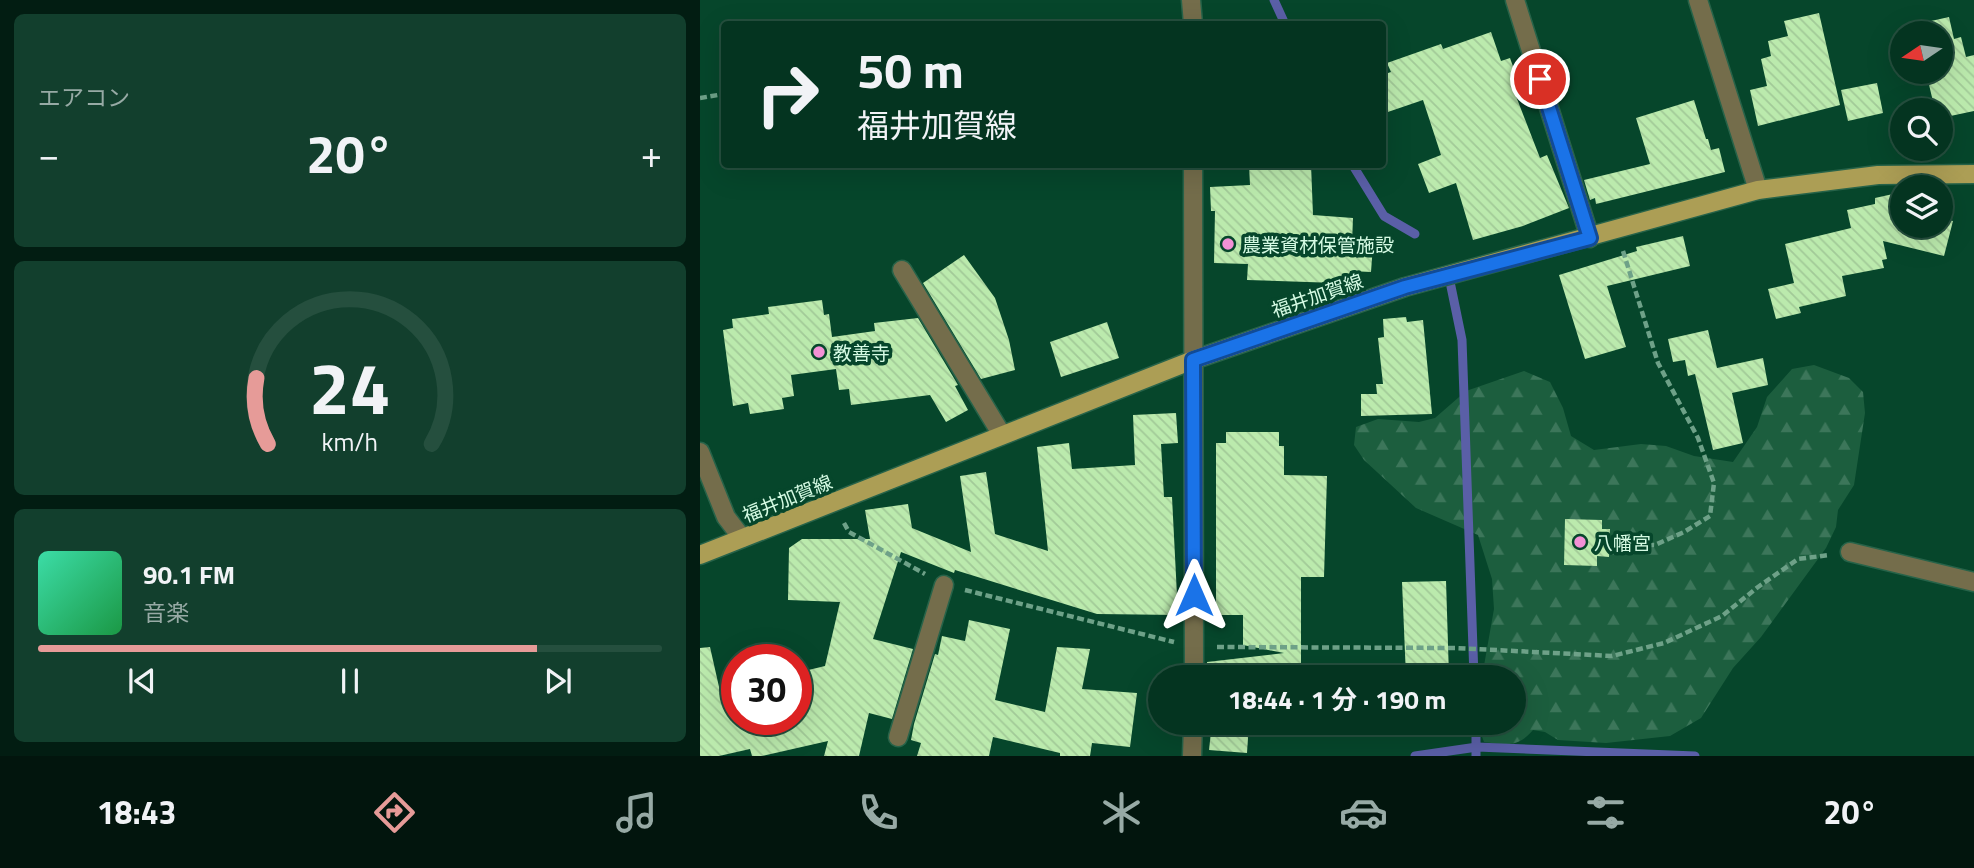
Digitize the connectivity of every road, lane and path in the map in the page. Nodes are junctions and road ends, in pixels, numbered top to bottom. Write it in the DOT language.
graph roads {
  1 [pos="1191,0"];
  2 [pos="1515,0"];
  3 [pos="1698,0"];
  4 [pos="1193,21"];
  5 [pos="721,94"];
  6 [pos="700,98"];
  7 [pos="1193,168"];
  8 [pos="1974,173"];
  9 [pos="1758,190"];
  10 [pos="1617,230"];
  11 [pos="1590,238"];
  12 [pos="902,270"];
  13 [pos="1193,360"];
  14 [pos="1002,435"];
  15 [pos="700,452"];
  16 [pos="832,502"];
  17 [pos="742,538"];
  18 [pos="1633,544"];
  19 [pos="1850,552"];
  20 [pos="700,555"];
  21 [pos="1974,582"];
  22 [pos="944,585"];
  23 [pos="1195,647"];
  24 [pos="1194,665"];
  25 [pos="1193,735"];
  26 [pos="898,737"];
  27 [pos="1192,756"];
  1 -- 4 [label="street"];
  2 -- 11 [label="street"];
  3 -- 9 [label="street"];
  5 -- 6 [label="path"];
  7 -- 13 [label="street"];
  8 -- 9 [label="main road, 福井加賀線"];
  9 -- 10 [label="main road, 福井加賀線"];
  10 -- 11 [label="main road, 福井加賀線"];
  10 -- 18 [label="path"];
  11 -- 13 [label="main road, 福井加賀線"];
  12 -- 14 [label="street"];
  13 -- 14 [label="main road, 福井加賀線"];
  13 -- 23 [label="street"];
  14 -- 16 [label="main road, 福井加賀線"];
  15 -- 17 [label="street"];
  16 -- 17 [label="main road, 福井加賀線"];
  16 -- 22 [label="path"];
  17 -- 20 [label="main road, 福井加賀線"];
  19 -- 21 [label="street"];
  19 -- 23 [label="path"];
  22 -- 23 [label="path"];
  22 -- 26 [label="street"];
  23 -- 24 [label="street"];
  25 -- 27 [label="street"];
}
